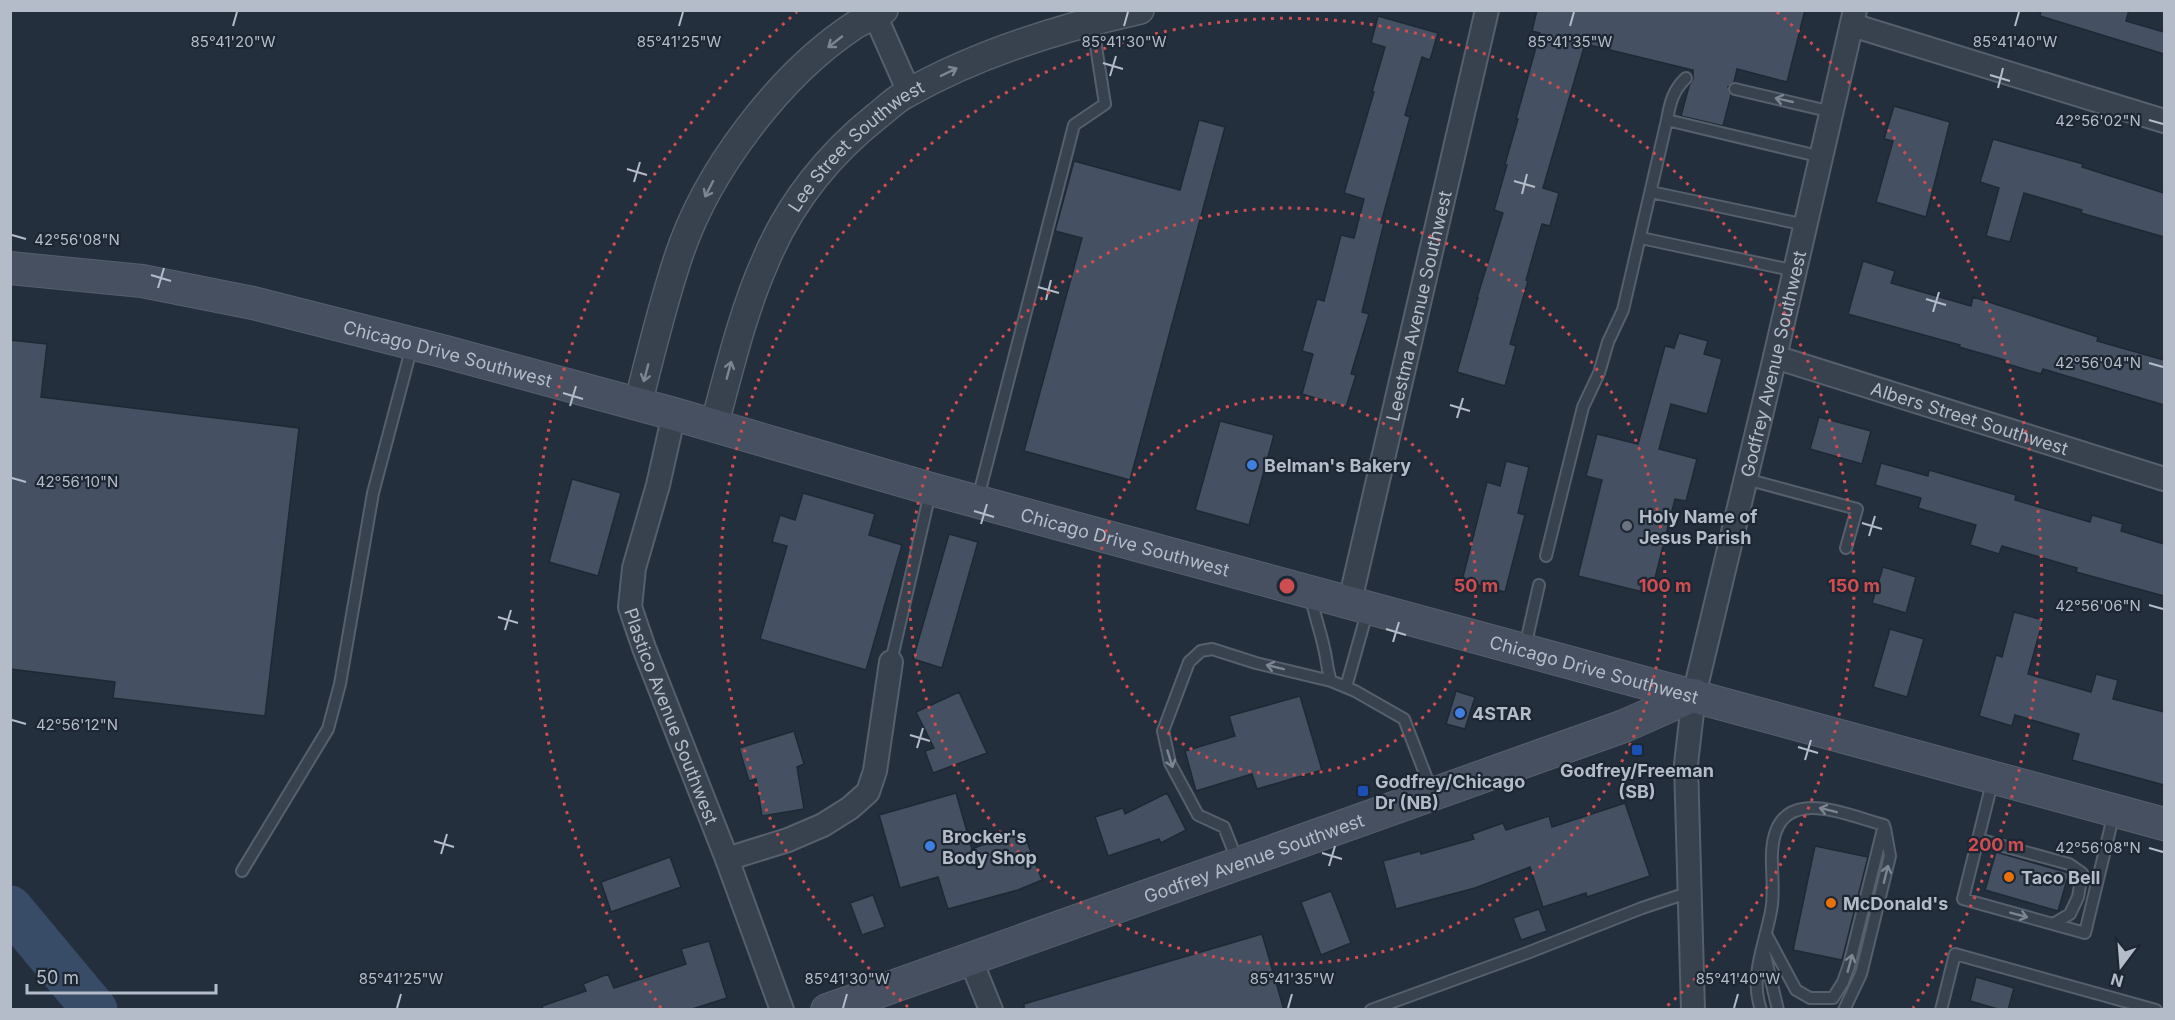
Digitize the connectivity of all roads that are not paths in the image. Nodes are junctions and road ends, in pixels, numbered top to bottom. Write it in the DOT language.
graph roads {
  1 [pos="1140,10"];
  2 [pos="1487,10"];
  3 [pos="880,13"];
  4 [pos="1854,18"];
  5 [pos="1092,21"];
  6 [pos="1686,78"];
  7 [pos="1735,89"];
  8 [pos="909,92"];
  9 [pos="1832,112"];
  10 [pos="1667,120"];
  11 [pos="2164,121"];
  12 [pos="1822,157"];
  13 [pos="1651,192"];
  14 [pos="1806,225"];
  15 [pos="1641,238"];
  16 [pos="10,268"];
  17 [pos="1796,271"];
  18 [pos="413,343"];
  19 [pos="1775,357"];
  20 [pos="638,404"];
  21 [pos="674,414"];
  22 [pos="714,426"];
  23 [pos="2164,478"];
  24 [pos="1746,479"];
  25 [pos="931,489"];
  26 [pos="977,501"];
  27 [pos="1846,548"];
  28 [pos="1546,556"];
  29 [pos="1539,585"];
  30 [pos="1311,591"];
  31 [pos="1359,604"];
  32 [pos="1524,649"];
  33 [pos="891,662"];
  34 [pos="1331,681"];
  35 [pos="1346,687"];
  36 [pos="1694,695"];
  37 [pos="1993,777"];
  38 [pos="1433,795"];
  39 [pos="2114,810"];
  40 [pos="2164,824"];
  41 [pos="1884,825"];
  42 [pos="1978,839"];
  43 [pos="727,859"];
  44 [pos="1238,864"];
  45 [pos="242,871"];
  46 [pos="1690,892"];
  47 [pos="2053,924"];
  48 [pos="1764,940"];
  49 [pos="970,958"];
  50 [pos="1833,998"];
  51 [pos="782,1010"];
  52 [pos="827,1010"];
  53 [pos="991,1010"];
  54 [pos="1371,1010"];
  55 [pos="1693,1010"];
  56 [pos="1761,1010"];
  57 [pos="1778,1010"];
  58 [pos="1823,1010"];
  59 [pos="1844,1010"];
  60 [pos="1941,1010"];
  61 [pos="2156,1010"];
  1 -- 5 [label="street, Lee Street Southwest"];
  2 -- 31 [label="street, Leestma Avenue Southwest"];
  3 -- 8 [label="street"];
  3 -- 20 [label="street, one-way"];
  4 -- 9 [label="street, Godfrey Avenue Southwest"];
  4 -- 11 [label="street"];
  8 -- 5 [label="street, Lee Street Southwest, one-way"];
  5 -- 26 [label="lane"];
  6 -- 10 [label="lane"];
  9 -- 7 [label="lane, one-way"];
  22 -- 8 [label="street, Lee Street Southwest, one-way"];
  9 -- 12 [label="street, Godfrey Avenue Southwest"];
  10 -- 12 [label="lane"];
  10 -- 13 [label="lane"];
  12 -- 14 [label="street, Godfrey Avenue Southwest"];
  13 -- 14 [label="lane"];
  13 -- 15 [label="lane"];
  14 -- 17 [label="street, Godfrey Avenue Southwest"];
  15 -- 17 [label="lane"];
  15 -- 28 [label="lane"];
  16 -- 18 [label="main road, Chicago Drive Southwest"];
  17 -- 19 [label="street, Godfrey Avenue Southwest"];
  18 -- 20 [label="main road, Chicago Drive Southwest"];
  18 -- 45 [label="lane"];
  19 -- 23 [label="street, Albers Street Southwest"];
  19 -- 24 [label="street, Godfrey Avenue Southwest"];
  20 -- 21 [label="main road, Chicago Drive Southwest"];
  21 -- 22 [label="main road, Chicago Drive Southwest"];
  21 -- 43 [label="street, Plastico Avenue Southwest"];
  22 -- 25 [label="main road, Chicago Drive Southwest"];
  24 -- 27 [label="lane"];
  24 -- 36 [label="street, Godfrey Avenue Southwest"];
  25 -- 26 [label="main road, Chicago Drive Southwest"];
  25 -- 33 [label="lane"];
  26 -- 30 [label="main road, Chicago Drive Southwest"];
  29 -- 32 [label="lane"];
  30 -- 31 [label="main road, Chicago Drive Southwest"];
  30 -- 34 [label="lane"];
  31 -- 32 [label="main road, Chicago Drive Southwest"];
  31 -- 35 [label="lane"];
  32 -- 36 [label="main road, Chicago Drive Southwest"];
  33 -- 43 [label="street"];
  34 -- 35 [label="lane"];
  34 -- 44 [label="lane, one-way"];
  35 -- 38 [label="lane"];
  36 -- 37 [label="main road, Chicago Drive Southwest"];
  36 -- 38 [label="main road, Godfrey Avenue Southwest"];
  36 -- 46 [label="street"];
  37 -- 39 [label="main road, Chicago Drive Southwest"];
  37 -- 42 [label="lane"];
  38 -- 44 [label="main road, Godfrey Avenue Southwest"];
  39 -- 40 [label="main road, Chicago Drive Southwest"];
  39 -- 47 [label="lane"];
  41 -- 48 [label="lane, one-way"];
  50 -- 41 [label="lane, one-way"];
  59 -- 41 [label="lane, one-way"];
  42 -- 47 [label="lane, one-way"];
  42 -- 47 [label="lane"];
  43 -- 51 [label="street, Plastico Avenue Southwest"];
  44 -- 49 [label="main road, Godfrey Avenue Southwest"];
  46 -- 54 [label="lane"];
  46 -- 55 [label="street"];
  48 -- 50 [label="lane"];
  48 -- 56 [label="lane"];
  48 -- 57 [label="lane"];
  49 -- 52 [label="main road, Godfrey Avenue Southwest"];
  49 -- 53 [label="street"];
  50 -- 58 [label="lane"];
  60 -- 61 [label="lane"];
}
